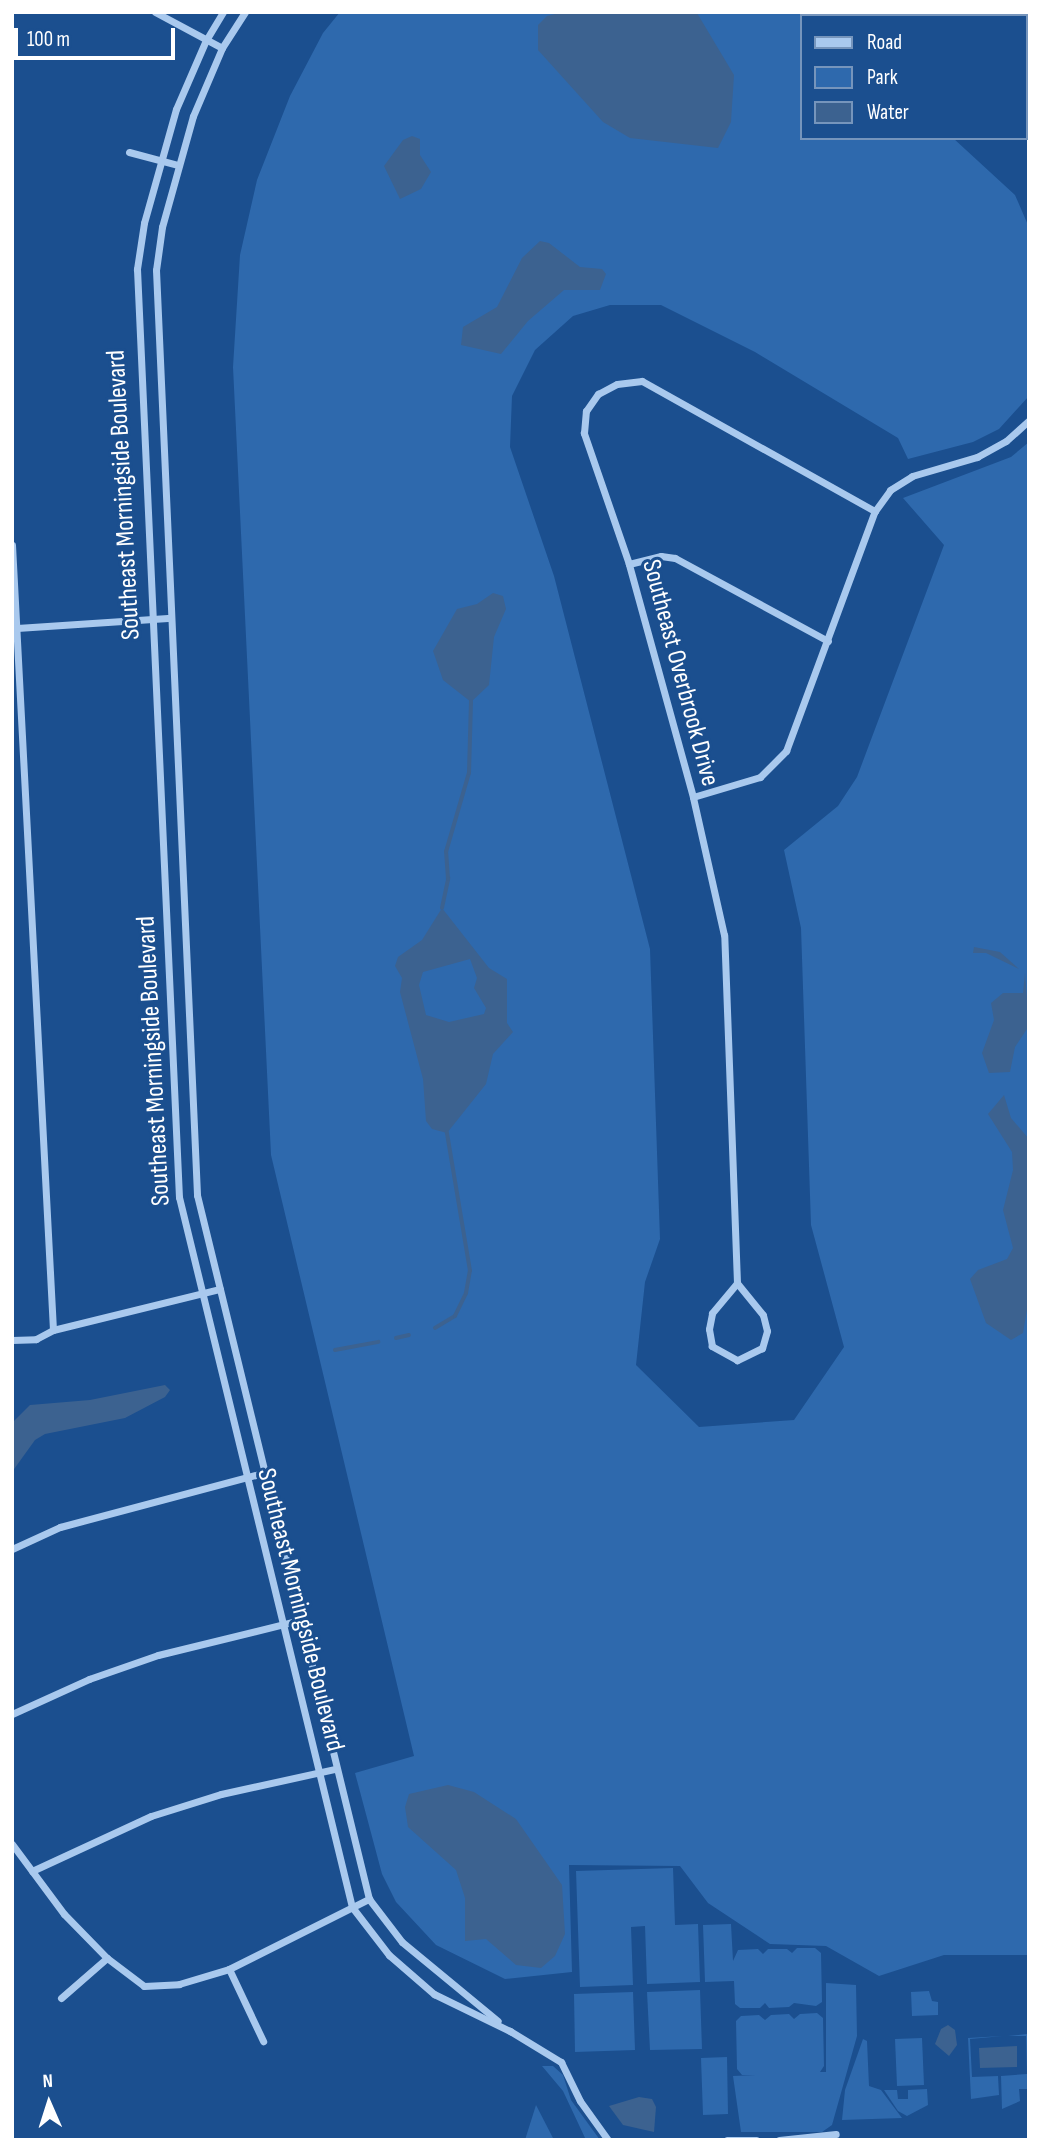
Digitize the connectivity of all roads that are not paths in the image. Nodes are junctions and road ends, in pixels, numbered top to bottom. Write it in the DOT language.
graph roads {
  1 [pos="155,12"];
  2 [pos="223,12"];
  3 [pos="245,12"];
  4 [pos="206,40"];
  5 [pos="222,48"];
  6 [pos="129,152"];
  7 [pos="160,160"];
  8 [pos="178,166"];
  9 [pos="156,316"];
  10 [pos="137,317"];
  11 [pos="1029,420"];
  12 [pos="161,468"];
  13 [pos="143,470"];
  14 [pos="875,511"];
  15 [pos="12,545"];
  16 [pos="629,564"];
  17 [pos="14,603"];
  18 [pos="168,618"];
  19 [pos="149,619"];
  20 [pos="17,628"];
  21 [pos="828,641"];
  22 [pos="180,788"];
  23 [pos="161,789"];
  24 [pos="693,797"];
  25 [pos="187,956"];
  26 [pos="168,957"];
  27 [pos="175,1124"];
  28 [pos="194,1124"];
  29 [pos="737,1283"];
  30 [pos="220,1289"];
  31 [pos="203,1293"];
  32 [pos="53,1330"];
  33 [pos="12,1340"];
  34 [pos="263,1473"];
  35 [pos="246,1477"];
  36 [pos="12,1549"];
  37 [pos="300,1620"];
  38 [pos="282,1625"];
  39 [pos="12,1714"];
  40 [pos="335,1769"];
  41 [pos="317,1774"];
  42 [pos="12,1844"];
  43 [pos="32,1871"];
  44 [pos="369,1899"];
  45 [pos="352,1907"];
  46 [pos="107,1958"];
  47 [pos="229,1969"];
  48 [pos="61,1998"];
  49 [pos="510,2031"];
  50 [pos="263,2041"];
  51 [pos="836,2134"];
  52 [pos="608,2140"];
  53 [pos="727,2140"];
  54 [pos="756,2140"];
  55 [pos="779,2140"];
  1 -- 4 [label="street"];
  2 -- 4 [label="street, Southeast Morningside Boulevard"];
  3 -- 5 [label="street, Southeast Morningside Boulevard"];
  4 -- 5 [label="street"];
  4 -- 7 [label="street, Southeast Morningside Boulevard"];
  5 -- 8 [label="street, Southeast Morningside Boulevard"];
  6 -- 7 [label="street"];
  7 -- 8 [label="street"];
  7 -- 10 [label="street, Southeast Morningside Boulevard"];
  8 -- 9 [label="street, Southeast Morningside Boulevard"];
  9 -- 10 [label="street"];
  9 -- 12 [label="street, Southeast Morningside Boulevard"];
  10 -- 13 [label="street, Southeast Morningside Boulevard"];
  11 -- 14 [label="street"];
  12 -- 13 [label="street"];
  12 -- 18 [label="street, Southeast Morningside Boulevard"];
  13 -- 19 [label="street, Southeast Morningside Boulevard"];
  14 -- 16 [label="street, Southeast Overbrook Drive"];
  14 -- 21 [label="street"];
  15 -- 17 [label="street"];
  16 -- 21 [label="street"];
  16 -- 24 [label="street, Southeast Overbrook Drive"];
  17 -- 20 [label="street"];
  18 -- 19 [label="street"];
  18 -- 22 [label="street, Southeast Morningside Boulevard"];
  19 -- 20 [label="street"];
  19 -- 23 [label="street, Southeast Morningside Boulevard"];
  20 -- 32 [label="street"];
  21 -- 24 [label="street"];
  22 -- 23 [label="street"];
  22 -- 25 [label="street, Southeast Morningside Boulevard"];
  23 -- 26 [label="street, Southeast Morningside Boulevard"];
  24 -- 29 [label="street, Southeast Overbrook Drive"];
  25 -- 26 [label="street"];
  25 -- 28 [label="street, Southeast Morningside Boulevard"];
  26 -- 27 [label="street, Southeast Morningside Boulevard"];
  27 -- 28 [label="street"];
  27 -- 31 [label="street, Southeast Morningside Boulevard"];
  28 -- 30 [label="street, Southeast Morningside Boulevard"];
  29 -- 29 [label="street"];
  30 -- 31 [label="street"];
  30 -- 34 [label="street, Southeast Morningside Boulevard"];
  31 -- 32 [label="street"];
  31 -- 35 [label="street, Southeast Morningside Boulevard"];
  32 -- 33 [label="street"];
  34 -- 35 [label="street"];
  34 -- 37 [label="street, Southeast Morningside Boulevard"];
  35 -- 36 [label="street"];
  35 -- 38 [label="street, Southeast Morningside Boulevard"];
  37 -- 38 [label="street"];
  37 -- 40 [label="street, Southeast Morningside Boulevard"];
  38 -- 39 [label="street"];
  38 -- 41 [label="street, Southeast Morningside Boulevard"];
  40 -- 41 [label="street"];
  40 -- 44 [label="street, Southeast Morningside Boulevard"];
  41 -- 43 [label="street"];
  41 -- 45 [label="street, Southeast Morningside Boulevard"];
  42 -- 43 [label="street"];
  43 -- 46 [label="street"];
  44 -- 45 [label="street"];
  44 -- 49 [label="street, Southeast Morningside Boulevard"];
  45 -- 47 [label="street"];
  45 -- 49 [label="street, Southeast Morningside Boulevard"];
  46 -- 47 [label="street"];
  46 -- 48 [label="street"];
  47 -- 50 [label="street"];
  49 -- 52 [label="street, Southeast Morningside Boulevard"];
  51 -- 55 [label="street"];
  53 -- 54 [label="street"];
}
